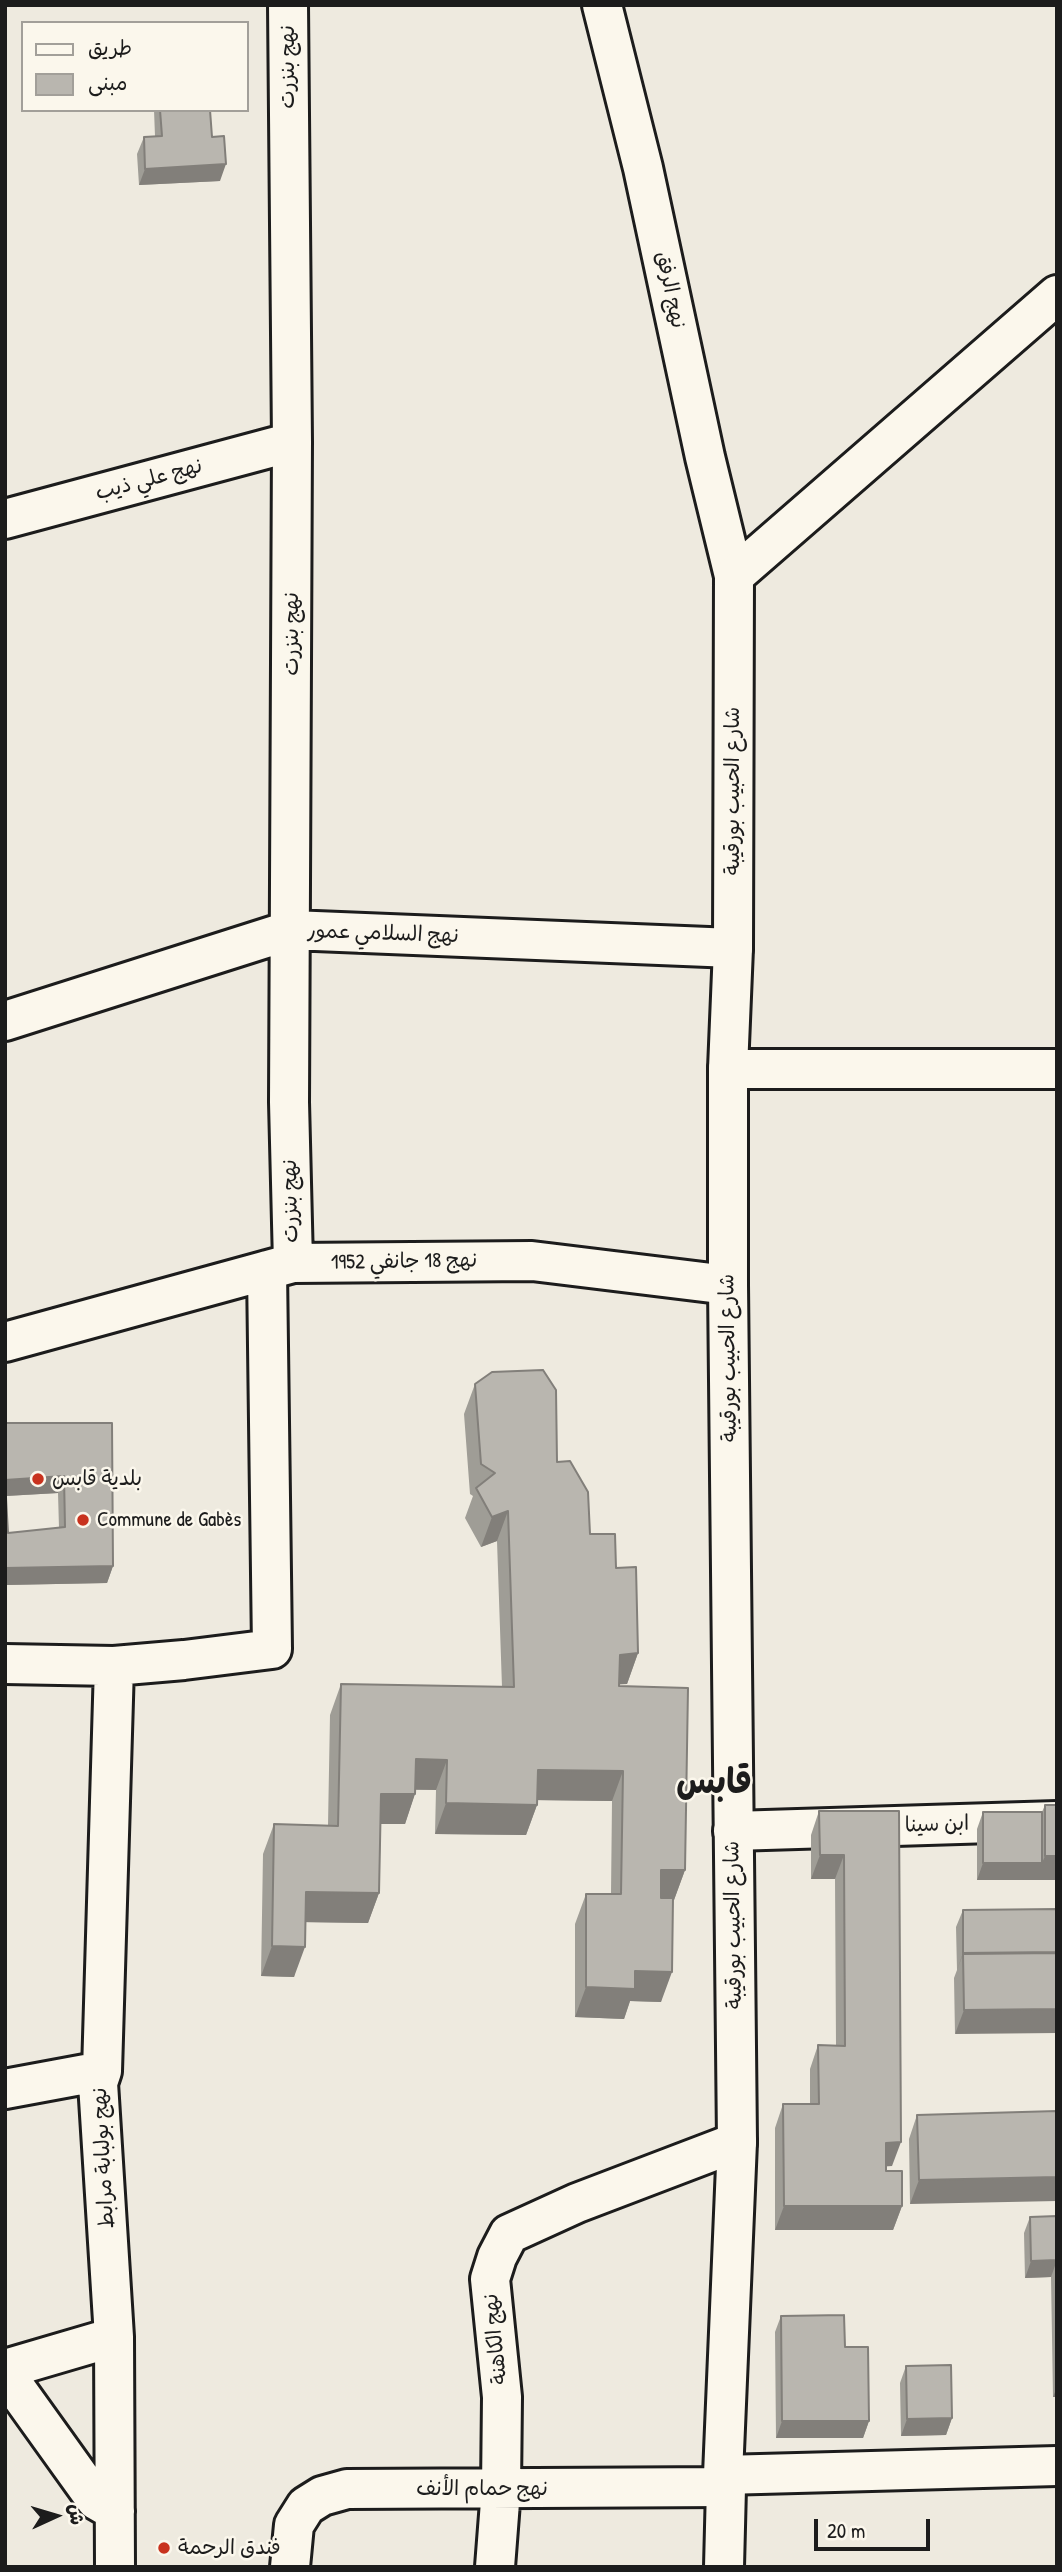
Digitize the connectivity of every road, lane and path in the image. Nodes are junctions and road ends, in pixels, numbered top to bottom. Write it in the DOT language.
graph roads {
  1 [pos="288,5"];
  2 [pos="602,5"];
  3 [pos="1057,295"];
  4 [pos="292,442"];
  5 [pos="5,519"];
  6 [pos="734,576"];
  7 [pos="291,930"];
  8 [pos="733,948"];
  9 [pos="5,1021"];
  10 [pos="727,1069"];
  11 [pos="1057,1069"];
  12 [pos="280,1267"];
  13 [pos="728,1285"];
  14 [pos="5,1342"];
  15 [pos="5,1664"];
  16 [pos="114,1666"];
  17 [pos="1057,1821"];
  18 [pos="733,1831"];
  19 [pos="102,2071"];
  20 [pos="5,2089"];
  21 [pos="737,2142"];
  22 [pos="114,2337"];
  23 [pos="5,2371"];
  24 [pos="1057,2466"];
  25 [pos="725,2481"];
  26 [pos="501,2489"];
  27 [pos="115,2511"];
  28 [pos="115,2567"];
  29 [pos="290,2567"];
  30 [pos="495,2567"];
  31 [pos="724,2567"];
  1 -- 4 [label="street, نهج بنزرت"];
  2 -- 6 [label="street, نهج الرفق"];
  3 -- 6 [label="street"];
  4 -- 5 [label="street, نهج علي ذيب"];
  4 -- 7 [label="street, نهج بنزرت"];
  6 -- 8 [label="street, شارع الحبيب بورقيبة"];
  7 -- 8 [label="street, نهج السلامي عمور"];
  7 -- 9 [label="street, نهج السلامي عمور"];
  7 -- 12 [label="street, نهج بنزرت"];
  8 -- 10 [label="street, شارع الحبيب بورقيبة"];
  10 -- 11 [label="street"];
  10 -- 13 [label="street, شارع الحبيب بورقيبة"];
  12 -- 13 [label="street, نهج 18 جانفي 1952"];
  12 -- 14 [label="street, نهج 18 جانفي 1952"];
  12 -- 16 [label="street, نهج بنزرت"];
  13 -- 18 [label="street, شارع الحبيب بورقيبة"];
  15 -- 16 [label="street, نهج بنزرت"];
  16 -- 19 [label="street, نهج بولبابة مرابط"];
  17 -- 18 [label="street, ابن سينا"];
  18 -- 21 [label="street, شارع الحبيب بورقيبة"];
  19 -- 20 [label="street"];
  19 -- 22 [label="street, نهج بولبابة مرابط"];
  21 -- 25 [label="street, شارع الحبيب بورقيبة"];
  21 -- 26 [label="street, نهج الكاهنة"];
  22 -- 23 [label="street"];
  22 -- 27 [label="street, نهج بولبابة مرابط"];
  23 -- 27 [label="street"];
  24 -- 25 [label="street, نهج حمام الأنف"];
  25 -- 26 [label="street, نهج حمام الأنف"];
  25 -- 31 [label="street, شارع الحبيب بورقيبة"];
  26 -- 29 [label="street, نهج حمام الأنف"];
  26 -- 30 [label="street, نهج الكاهنة"];
  27 -- 28 [label="street, نهج بولبابة مرابط"];
}
